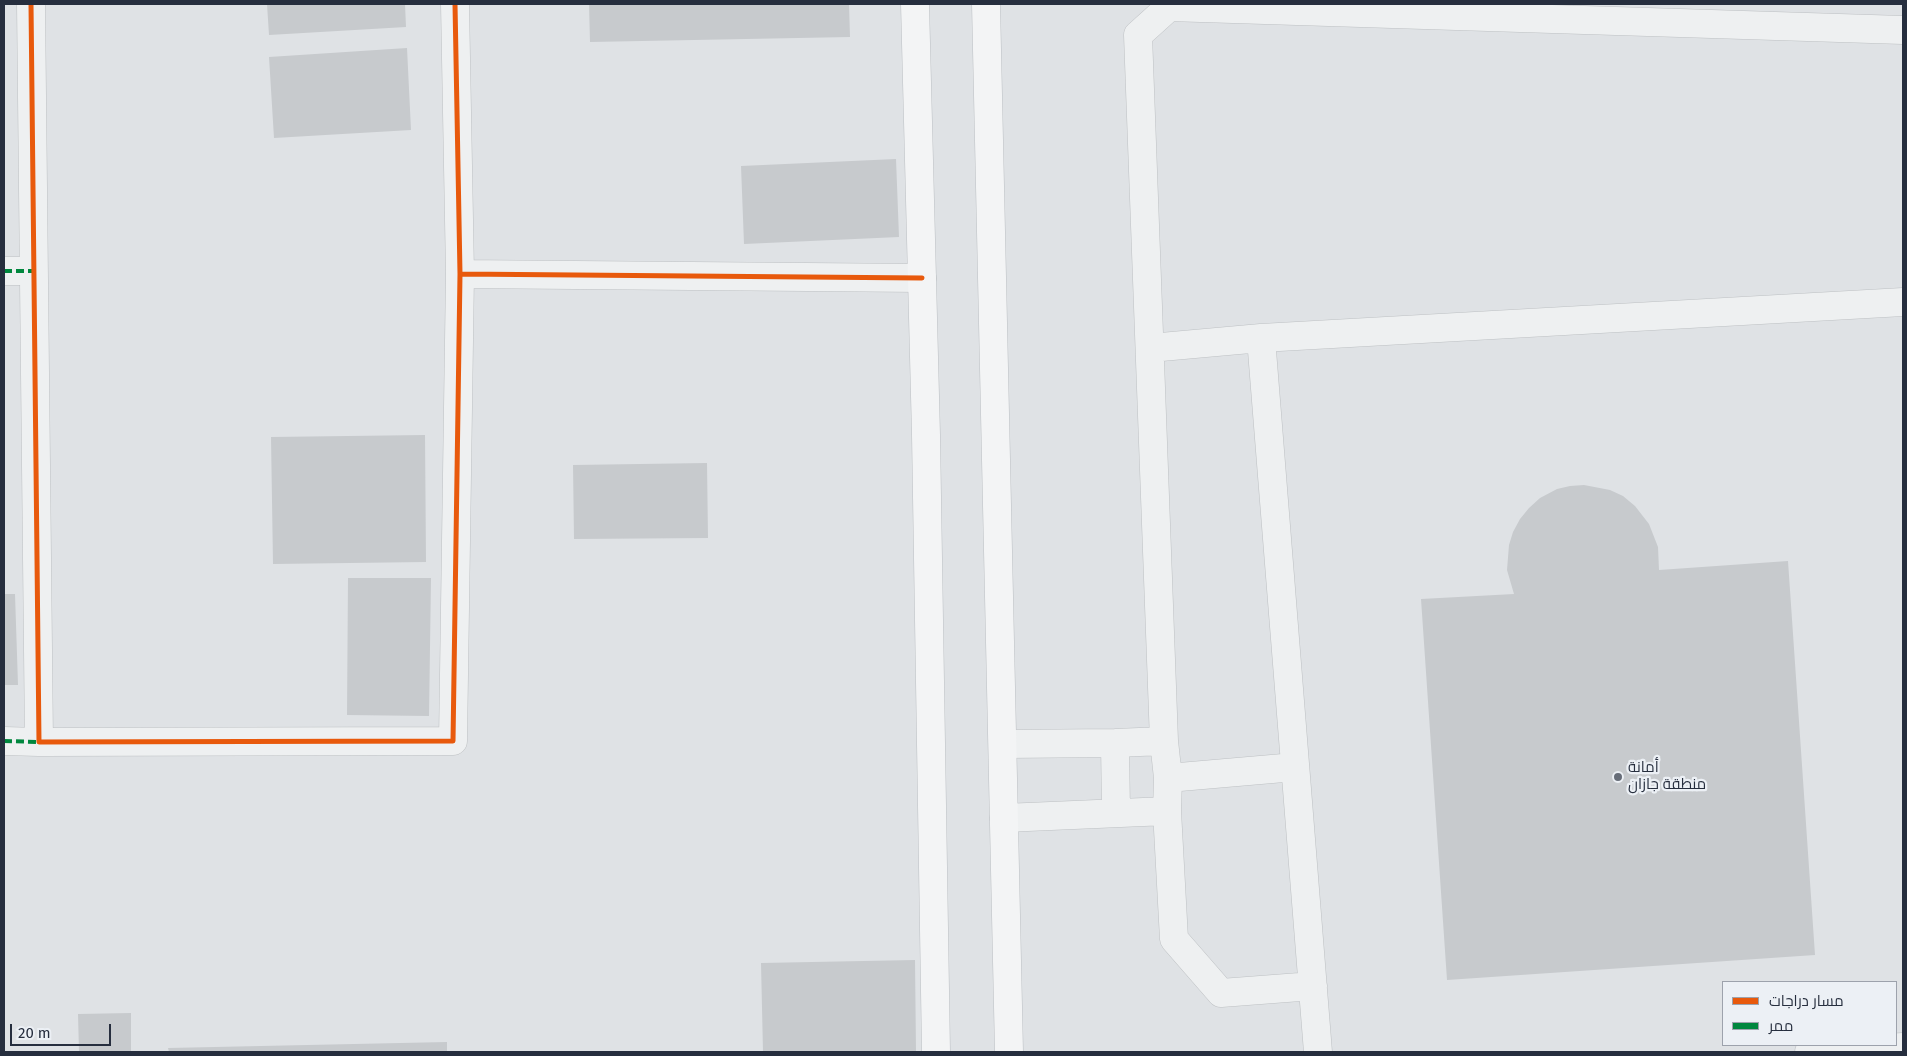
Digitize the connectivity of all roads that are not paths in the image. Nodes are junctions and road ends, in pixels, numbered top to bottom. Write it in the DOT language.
graph roads {
  1 [pos="31,4"];
  2 [pos="455,4"];
  3 [pos="915,4"];
  4 [pos="986,4"];
  5 [pos="1903,30"];
  6 [pos="4,271"];
  7 [pos="33,271"];
  8 [pos="460,274"];
  9 [pos="922,278"];
  10 [pos="1903,302"];
  11 [pos="1260,338"];
  12 [pos="1150,348"];
  13 [pos="4,741"];
  14 [pos="1164,741"];
  15 [pos="39,742"];
  16 [pos="1115,743"];
  17 [pos="1004,744"];
  18 [pos="1295,767"];
  19 [pos="1168,778"];
  20 [pos="1167,810"];
  21 [pos="1116,813"];
  22 [pos="1004,818"];
  23 [pos="1313,986"];
  24 [pos="1903,1047"];
  25 [pos="936,1052"];
  26 [pos="1009,1052"];
  27 [pos="1318,1052"];
  28 [pos="1809,1052"];
  1 -- 7 [label="street"];
  2 -- 8 [label="street"];
  3 -- 9 [label="main road"];
  4 -- 17 [label="main road"];
  5 -- 12 [label="street"];
  6 -- 7 [label="street"];
  7 -- 15 [label="street"];
  8 -- 9 [label="street"];
  8 -- 15 [label="street"];
  9 -- 25 [label="main road"];
  10 -- 11 [label="street"];
  11 -- 12 [label="street"];
  11 -- 18 [label="street"];
  12 -- 14 [label="street"];
  13 -- 15 [label="street"];
  14 -- 16 [label="street"];
  14 -- 19 [label="street"];
  16 -- 17 [label="street"];
  16 -- 21 [label="street"];
  17 -- 22 [label="main road"];
  18 -- 19 [label="street"];
  18 -- 23 [label="street"];
  19 -- 20 [label="street"];
  20 -- 21 [label="street"];
  20 -- 23 [label="street"];
  21 -- 22 [label="street"];
  22 -- 26 [label="main road"];
  23 -- 27 [label="street"];
  24 -- 28 [label="street"];
}
